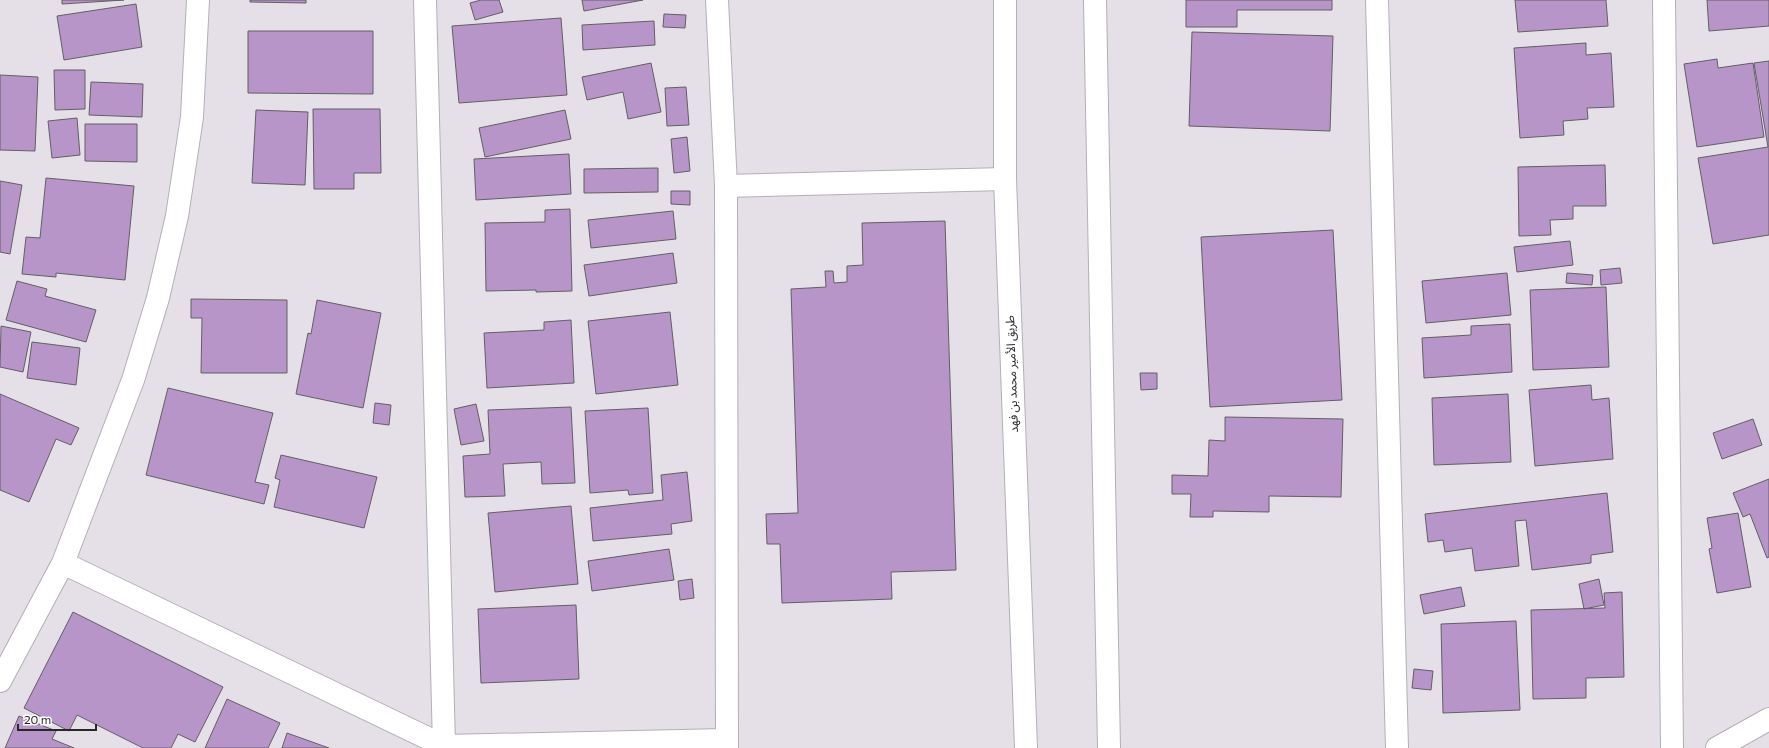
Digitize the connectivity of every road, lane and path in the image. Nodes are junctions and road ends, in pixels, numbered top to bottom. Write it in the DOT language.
graph roads {
  1 [pos="198,0"];
  2 [pos="425,0"];
  3 [pos="717,0"];
  4 [pos="1005,0"];
  5 [pos="1095,0"];
  6 [pos="1377,0"];
  7 [pos="1664,0"];
  8 [pos="1005,179"];
  9 [pos="726,186"];
  10 [pos="62,563"];
  11 [pos="0,681"];
  12 [pos="1769,718"];
  13 [pos="726,744"];
  14 [pos="444,746"];
  15 [pos="1026,748"];
  16 [pos="1109,748"];
  17 [pos="1397,748"];
  18 [pos="1672,748"];
  19 [pos="1717,748"];
  1 -- 10 [label="street"];
  2 -- 14 [label="street"];
  3 -- 9 [label="street"];
  4 -- 8 [label="street, طريق الأمير محمد بن فهد"];
  5 -- 16 [label="street"];
  6 -- 17 [label="street"];
  7 -- 18 [label="street"];
  8 -- 9 [label="street"];
  8 -- 15 [label="street, طريق الأمير محمد بن فهد"];
  9 -- 13 [label="street"];
  10 -- 11 [label="street"];
  10 -- 14 [label="street"];
  12 -- 19 [label="street"];
  13 -- 14 [label="street"];
}
